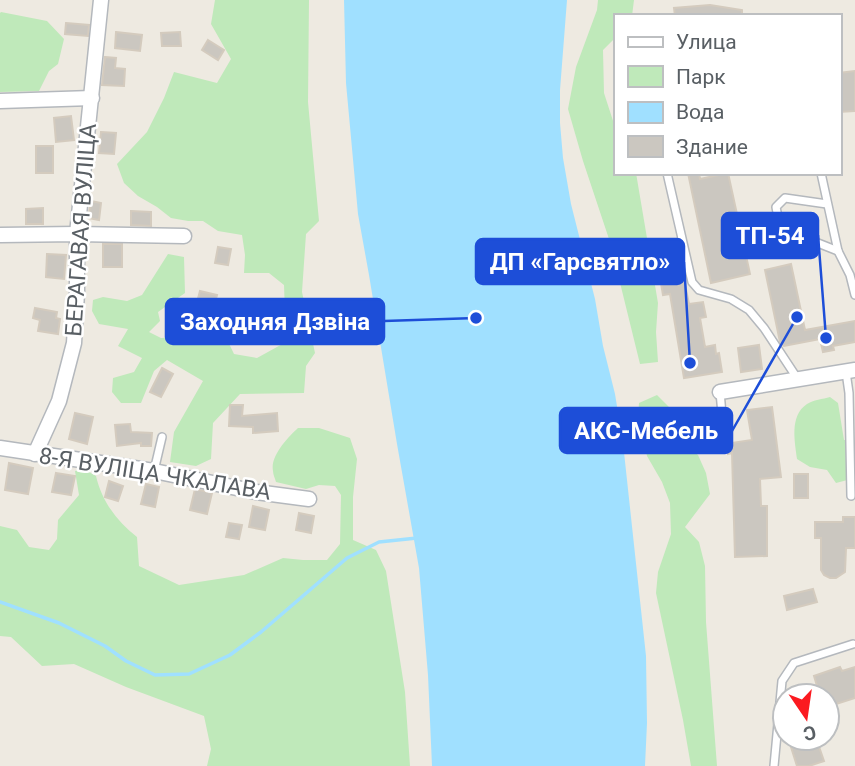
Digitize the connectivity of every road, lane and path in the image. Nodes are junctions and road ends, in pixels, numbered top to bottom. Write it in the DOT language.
graph roads {
  1 [pos="101,0"];
  2 [pos="92,97"];
  3 [pos="0,101"];
  4 [pos="667,175"];
  5 [pos="821,175"];
  6 [pos="827,204"];
  7 [pos="77,234"];
  8 [pos="0,235"];
  9 [pos="184,236"];
  10 [pos="838,251"];
  11 [pos="855,295"];
  12 [pos="850,370"];
  13 [pos="797,379"];
  14 [pos="720,392"];
  15 [pos="162,437"];
  16 [pos="725,447"];
  17 [pos="0,448"];
  18 [pos="35,454"];
  19 [pos="154,471"];
  20 [pos="851,496"];
  21 [pos="309,499"];
  22 [pos="853,644"];
  23 [pos="774,766"];
  1 -- 2 [label="street, БЕРАГАВАЯ ВУЛІЦА"];
  2 -- 3 [label="street"];
  2 -- 7 [label="street, БЕРАГАВАЯ ВУЛІЦА"];
  4 -- 13 [label="lane"];
  5 -- 6 [label="lane"];
  6 -- 10 [label="lane"];
  6 -- 10 [label="lane"];
  7 -- 8 [label="street"];
  7 -- 9 [label="street"];
  7 -- 18 [label="street, БЕРАГАВАЯ ВУЛІЦА"];
  10 -- 11 [label="lane"];
  12 -- 13 [label="street"];
  12 -- 20 [label="lane"];
  13 -- 14 [label="street"];
  14 -- 16 [label="lane"];
  15 -- 19 [label="lane"];
  17 -- 18 [label="street, 8-Я ВУЛІЦА ЧКАЛАВА"];
  18 -- 19 [label="street, 8-Я ВУЛІЦА ЧКАЛАВА"];
  19 -- 21 [label="street, 8-Я ВУЛІЦА ЧКАЛАВА"];
  22 -- 23 [label="lane"];
}
